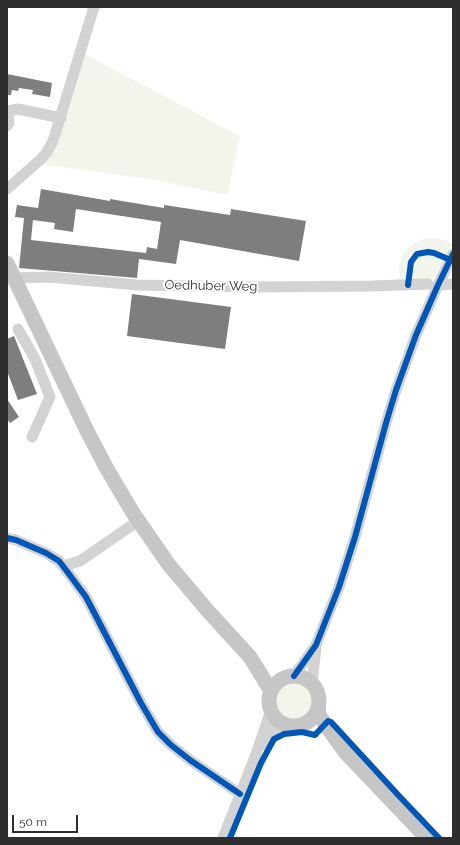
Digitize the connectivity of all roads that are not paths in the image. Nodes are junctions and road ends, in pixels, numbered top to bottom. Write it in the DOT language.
graph roads {
  1 [pos="94,7"];
  2 [pos="61,118"];
  3 [pos="7,126"];
  4 [pos="7,189"];
  5 [pos="453,254"];
  6 [pos="7,263"];
  7 [pos="14,278"];
  8 [pos="453,284"];
  9 [pos="433,285"];
  10 [pos="18,329"];
  11 [pos="49,352"];
  12 [pos="34,359"];
  13 [pos="32,437"];
  14 [pos="138,521"];
  15 [pos="7,538"];
  16 [pos="63,566"];
  17 [pos="316,645"];
  18 [pos="250,657"];
  19 [pos="289,677"];
  20 [pos="312,684"];
  21 [pos="271,690"];
  22 [pos="318,707"];
  23 [pos="271,710"];
  24 [pos="285,724"];
  25 [pos="303,724"];
  26 [pos="346,753"];
  27 [pos="256,754"];
  28 [pos="240,794"];
  29 [pos="223,838"];
  30 [pos="427,838"];
  1 -- 2 [label="street"];
  2 -- 3 [label="street"];
  2 -- 4 [label="street"];
  5 -- 9 [label="street"];
  6 -- 7 [label="main road"];
  7 -- 9 [label="street, Oedhuber Weg"];
  7 -- 11 [label="main road"];
  8 -- 9 [label="street, Oedhuber Weg"];
  9 -- 17 [label="street"];
  10 -- 12 [label="street"];
  11 -- 12 [label="street"];
  11 -- 14 [label="main road"];
  12 -- 13 [label="street"];
  14 -- 16 [label="street"];
  14 -- 18 [label="main road"];
  15 -- 16 [label="street"];
  16 -- 28 [label="street"];
  17 -- 19 [label="street"];
  17 -- 20 [label="street"];
  18 -- 19 [label="main road"];
  18 -- 21 [label="main road"];
  19 -- 20 [label="main road"];
  19 -- 21 [label="main road"];
  20 -- 22 [label="main road"];
  21 -- 23 [label="main road"];
  22 -- 25 [label="main road"];
  22 -- 26 [label="main road"];
  23 -- 24 [label="main road"];
  23 -- 27 [label="street"];
  24 -- 25 [label="main road"];
  24 -- 27 [label="street"];
  25 -- 26 [label="main road"];
  26 -- 30 [label="main road"];
  27 -- 28 [label="street"];
  28 -- 29 [label="street"];
}
